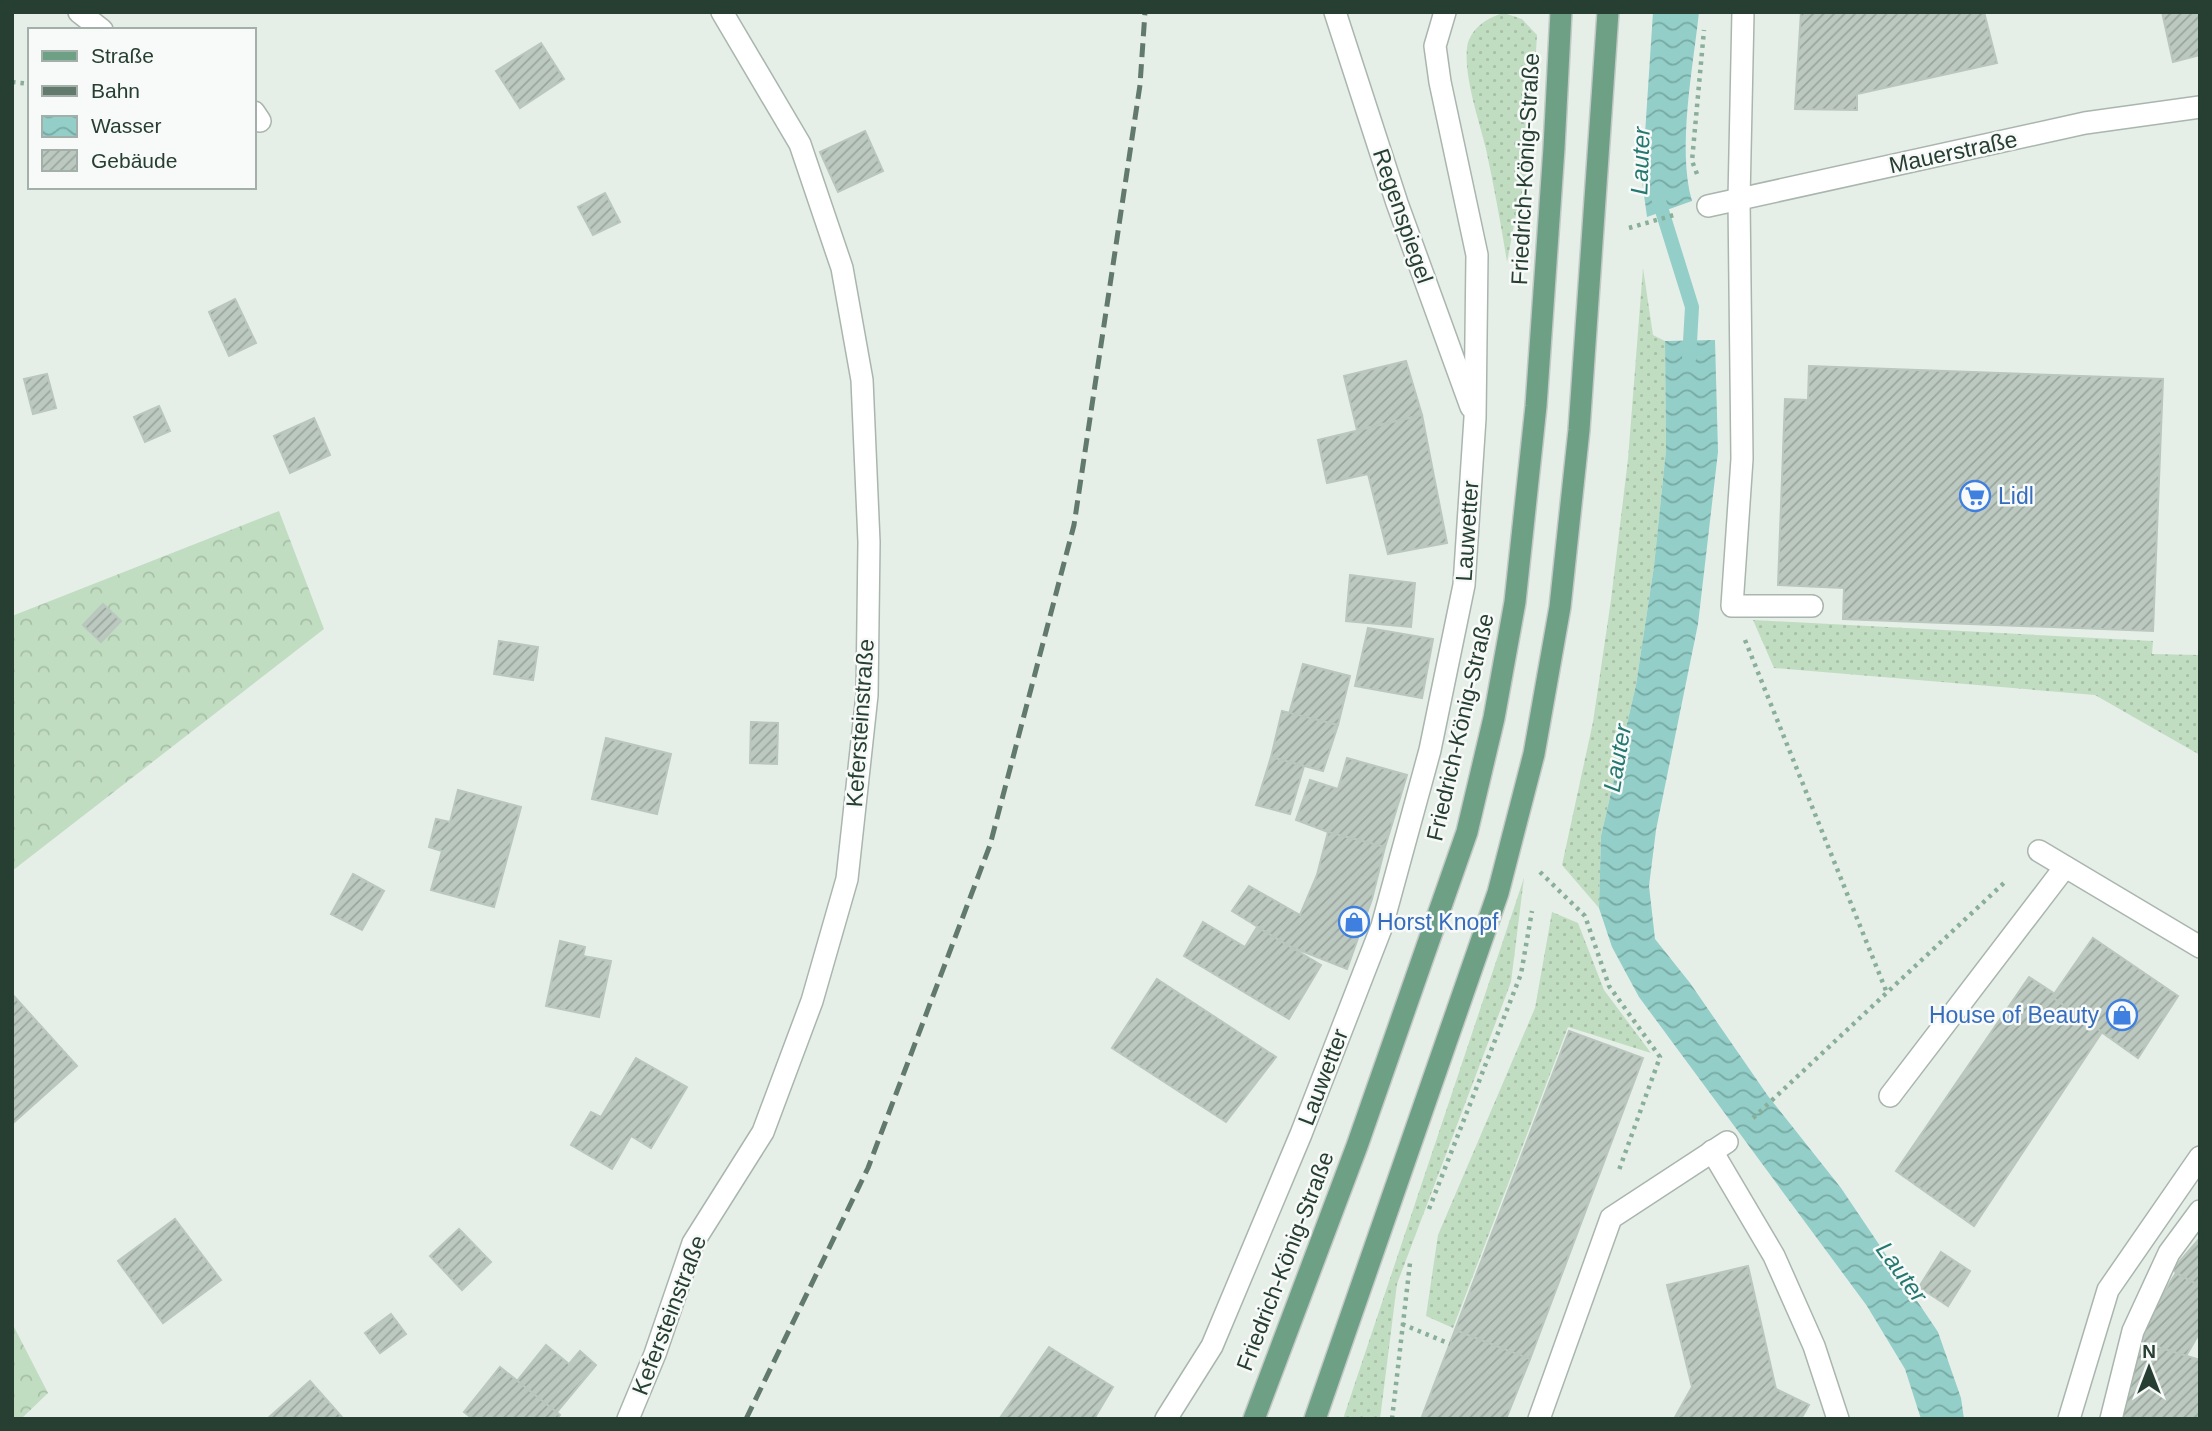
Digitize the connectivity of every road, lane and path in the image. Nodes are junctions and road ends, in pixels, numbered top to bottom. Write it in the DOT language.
graph roads {
  1 [pos="79,12"];
  2 [pos="722,12"];
  3 [pos="1335,12"];
  4 [pos="1445,12"];
  5 [pos="1561,12"];
  6 [pos="1608,12"];
  7 [pos="1743,12"];
  8 [pos="1704,26"];
  9 [pos="100,28"];
  10 [pos="2200,107"];
  11 [pos="1739,199"];
  12 [pos="1708,206"];
  13 [pos="1621,230"];
  14 [pos="1475,418"];
  15 [pos="1732,606"];
  16 [pos="1812,606"];
  17 [pos="2039,851"];
  18 [pos="2066,867"];
  19 [pos="1539,871"];
  20 [pos="2200,947"];
  21 [pos="1887,993"];
  22 [pos="1890,1096"];
  23 [pos="1719,1146"];
  24 [pos="2200,1157"];
  25 [pos="2200,1211"];
  26 [pos="1611,1218"];
  27 [pos="1402,1324"];
  28 [pos="1450,1344"];
  29 [pos="628,1419"];
  30 [pos="1166,1419"];
  31 [pos="1254,1419"];
  32 [pos="1315,1419"];
  33 [pos="1539,1419"];
  34 [pos="1838,1419"];
  35 [pos="2068,1419"];
  36 [pos="2111,1419"];
  1 -- 9 [label="street"];
  2 -- 29 [label="street, Kefersteinstraße"];
  3 -- 14 [label="street, Regenspiegel"];
  4 -- 14 [label="street, Lauwetter"];
  5 -- 31 [label="main road, Friedrich-König-Straße"];
  6 -- 32 [label="main road"];
  7 -- 11 [label="street"];
  8 -- 12 [label="path"];
  10 -- 11 [label="street, Mauerstraße"];
  11 -- 12 [label="street, Mauerstraße"];
  11 -- 15 [label="street"];
  12 -- 13 [label="path"];
  14 -- 30 [label="street, Lauwetter"];
  15 -- 16 [label="street"];
  15 -- 21 [label="path"];
  17 -- 18 [label="street"];
  17 -- 21 [label="path"];
  18 -- 20 [label="street"];
  18 -- 22 [label="street"];
  19 -- 26 [label="path"];
  21 -- 23 [label="path"];
  23 -- 26 [label="street"];
  23 -- 34 [label="street"];
  24 -- 35 [label="street"];
  25 -- 36 [label="street"];
  26 -- 33 [label="street"];
  27 -- 28 [label="path"];
}
